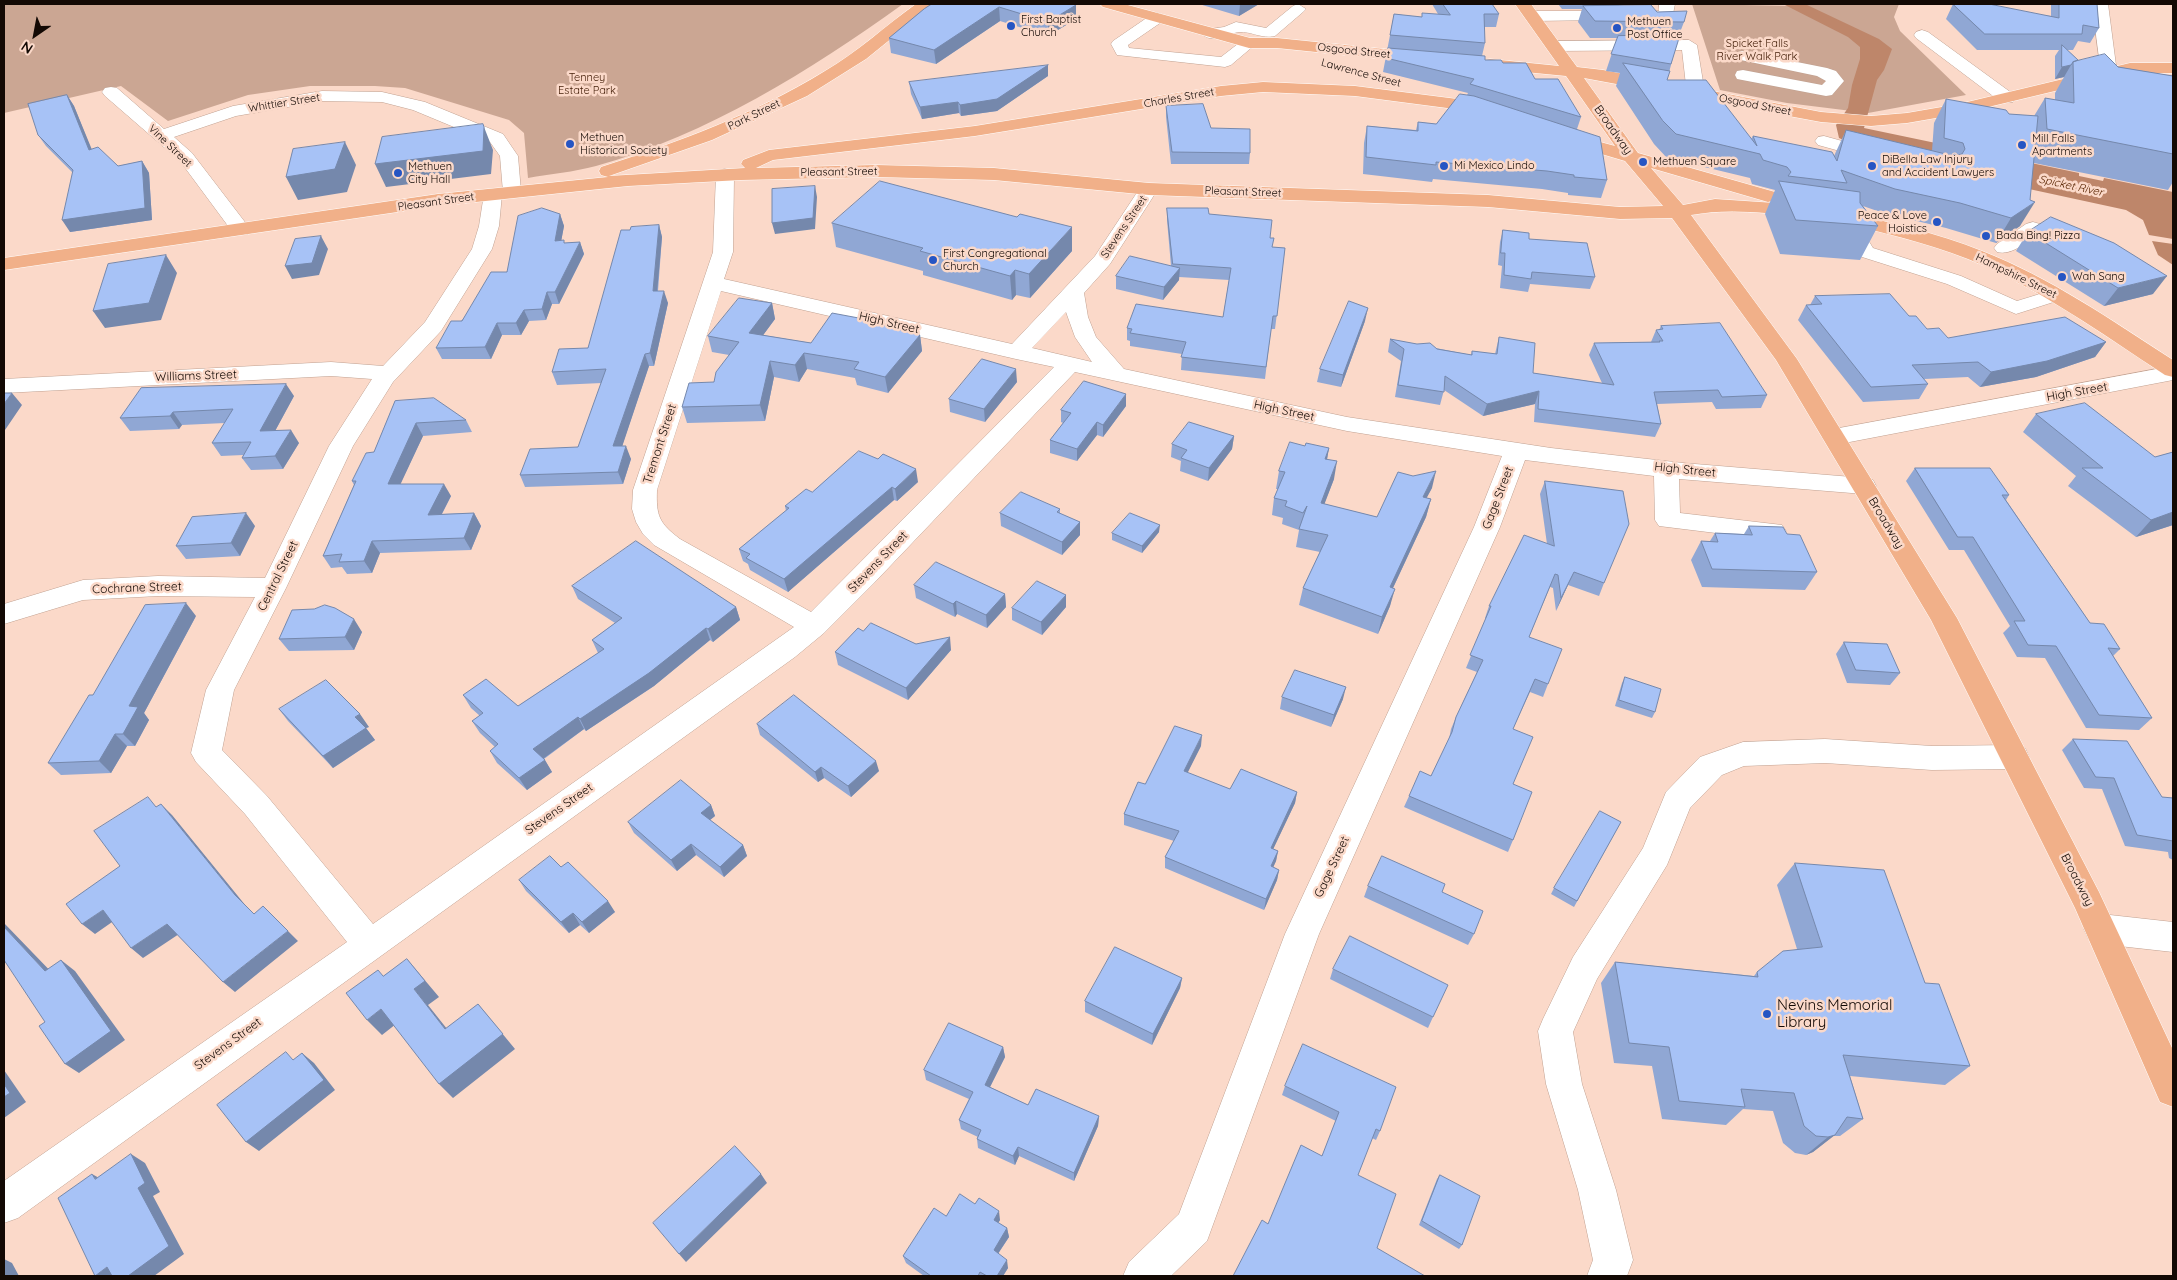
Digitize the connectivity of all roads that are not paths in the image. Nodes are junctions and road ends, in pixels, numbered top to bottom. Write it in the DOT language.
graph roads {
  1 [pos="926,4"];
  2 [pos="1108,4"];
  3 [pos="1667,4"];
  4 [pos="2100,4"];
  5 [pos="1128,6"];
  6 [pos="1298,9"];
  7 [pos="1527,10"];
  8 [pos="1157,18"];
  9 [pos="1213,33"];
  10 [pos="1922,35"];
  11 [pos="1249,43"];
  12 [pos="1553,46"];
  13 [pos="1742,56"];
  14 [pos="1439,60"];
  15 [pos="1477,63"];
  16 [pos="1326,64"];
  17 [pos="2173,68"];
  18 [pos="1571,70"];
  19 [pos="2109,73"];
  20 [pos="1743,75"];
  21 [pos="1373,77"];
  22 [pos="111,92"];
  23 [pos="1696,94"];
  24 [pos="2002,104"];
  25 [pos="1473,106"];
  26 [pos="1504,117"];
  27 [pos="1607,123"];
  28 [pos="1549,132"];
  29 [pos="161,136"];
  30 [pos="1567,138"];
  31 [pos="1824,141"];
  32 [pos="1632,157"];
  33 [pos="1890,160"];
  34 [pos="725,175"];
  35 [pos="561,186"];
  36 [pos="1149,189"];
  37 [pos="1755,192"];
  38 [pos="502,193"];
  39 [pos="1674,206"];
  40 [pos="1848,219"];
  41 [pos="2033,228"];
  42 [pos="241,230"];
  43 [pos="2004,248"];
  44 [pos="4,264"];
  45 [pos="714,283"];
  46 [pos="1073,291"];
  47 [pos="2056,295"];
  48 [pos="1023,312"];
  49 [pos="1049,316"];
  50 [pos="2144,351"];
  51 [pos="1016,352"];
  52 [pos="2173,359"];
  53 [pos="1062,362"];
  54 [pos="2173,372"];
  55 [pos="388,373"];
  56 [pos="1116,374"];
  57 [pos="4,386"];
  58 [pos="1834,437"];
  59 [pos="1516,450"];
  60 [pos="1666,469"];
  61 [pos="1864,486"];
  62 [pos="1773,531"];
  63 [pos="273,588"];
  64 [pos="4,614"];
  65 [pos="814,626"];
  66 [pos="2014,757"];
  67 [pos="2101,930"];
  68 [pos="2173,937"];
  69 [pos="369,944"];
  70 [pos="2173,1089"];
  71 [pos="4,1204"];
  72 [pos="1143,1276"];
  73 [pos="1607,1276"];
  1 -- 35 [label="main road, Park Street"];
  2 -- 5 [label="main road"];
  3 -- 7 [label="street"];
  4 -- 19 [label="street"];
  5 -- 8 [label="main road"];
  6 -- 9 [label="street"];
  7 -- 12 [label="main road, Broadway"];
  8 -- 9 [label="main road"];
  8 -- 11 [label="street"];
  9 -- 11 [label="main road, Osgood Street"];
  10 -- 24 [label="street"];
  11 -- 14 [label="main road, Osgood Street"];
  11 -- 16 [label="main road, Lawrence Street"];
  12 -- 18 [label="main road, Broadway"];
  12 -- 23 [label="street"];
  13 -- 20 [label="street"];
  15 -- 18 [label="main road, Osgood Street"];
  17 -- 19 [label="main road, Osgood Street"];
  18 -- 23 [label="main road, Osgood Street"];
  18 -- 27 [label="main road, Broadway"];
  19 -- 24 [label="main road, Osgood Street"];
  21 -- 25 [label="main road, Lawrence Street"];
  22 -- 29 [label="street, Vine Street"];
  23 -- 24 [label="main road, Osgood Street"];
  25 -- 26 [label="main road, Charles Street"];
  25 -- 34 [label="main road, Charles Street"];
  27 -- 30 [label="main road"];
  27 -- 32 [label="main road, Broadway"];
  28 -- 30 [label="main road"];
  29 -- 38 [label="street, Whittier Street"];
  29 -- 42 [label="street, Vine Street"];
  30 -- 32 [label="main road"];
  31 -- 33 [label="street"];
  32 -- 37 [label="main road, Hampshire Street"];
  32 -- 39 [label="main road, Broadway"];
  34 -- 35 [label="main road, Pleasant Street"];
  34 -- 36 [label="main road, Pleasant Street"];
  34 -- 45 [label="street, Tremont Street"];
  35 -- 38 [label="main road, Pleasant Street"];
  36 -- 39 [label="main road, Pleasant Street"];
  36 -- 46 [label="street, Stevens Street"];
  37 -- 39 [label="main road"];
  37 -- 40 [label="main road, Hampshire Street"];
  38 -- 42 [label="main road, Pleasant Street"];
  38 -- 55 [label="street, Central Street"];
  39 -- 40 [label="main road, Hampshire Street"];
  39 -- 58 [label="main road, Broadway"];
  40 -- 47 [label="main road, Hampshire Street"];
  40 -- 47 [label="street"];
  41 -- 43 [label="street"];
  42 -- 44 [label="main road, Pleasant Street"];
  45 -- 51 [label="street, High Street"];
  45 -- 65 [label="street, Tremont Street"];
  46 -- 49 [label="street, Stevens Street"];
  46 -- 56 [label="street"];
  47 -- 50 [label="main road, Hampshire Street"];
  48 -- 49 [label="street"];
  49 -- 51 [label="street, Stevens Street"];
  49 -- 53 [label="street"];
  50 -- 52 [label="main road"];
  50 -- 54 [label="main road, Hampshire Street"];
  51 -- 53 [label="street, High Street"];
  53 -- 56 [label="street, High Street"];
  53 -- 65 [label="street, Stevens Street"];
  54 -- 58 [label="street, High Street"];
  55 -- 57 [label="street, Williams Street"];
  55 -- 63 [label="street, Central Street"];
  56 -- 59 [label="street, High Street"];
  58 -- 61 [label="main road, Broadway"];
  59 -- 60 [label="street, High Street"];
  59 -- 72 [label="street, Gage Street"];
  60 -- 61 [label="street, High Street"];
  60 -- 62 [label="street"];
  61 -- 66 [label="main road, Broadway"];
  63 -- 64 [label="street, Cochrane Street"];
  63 -- 69 [label="street, Central Street"];
  65 -- 69 [label="street, Stevens Street"];
  66 -- 67 [label="main road, Broadway"];
  66 -- 73 [label="street"];
  67 -- 68 [label="street"];
  67 -- 70 [label="main road, Broadway"];
  69 -- 71 [label="street, Stevens Street"];
}
